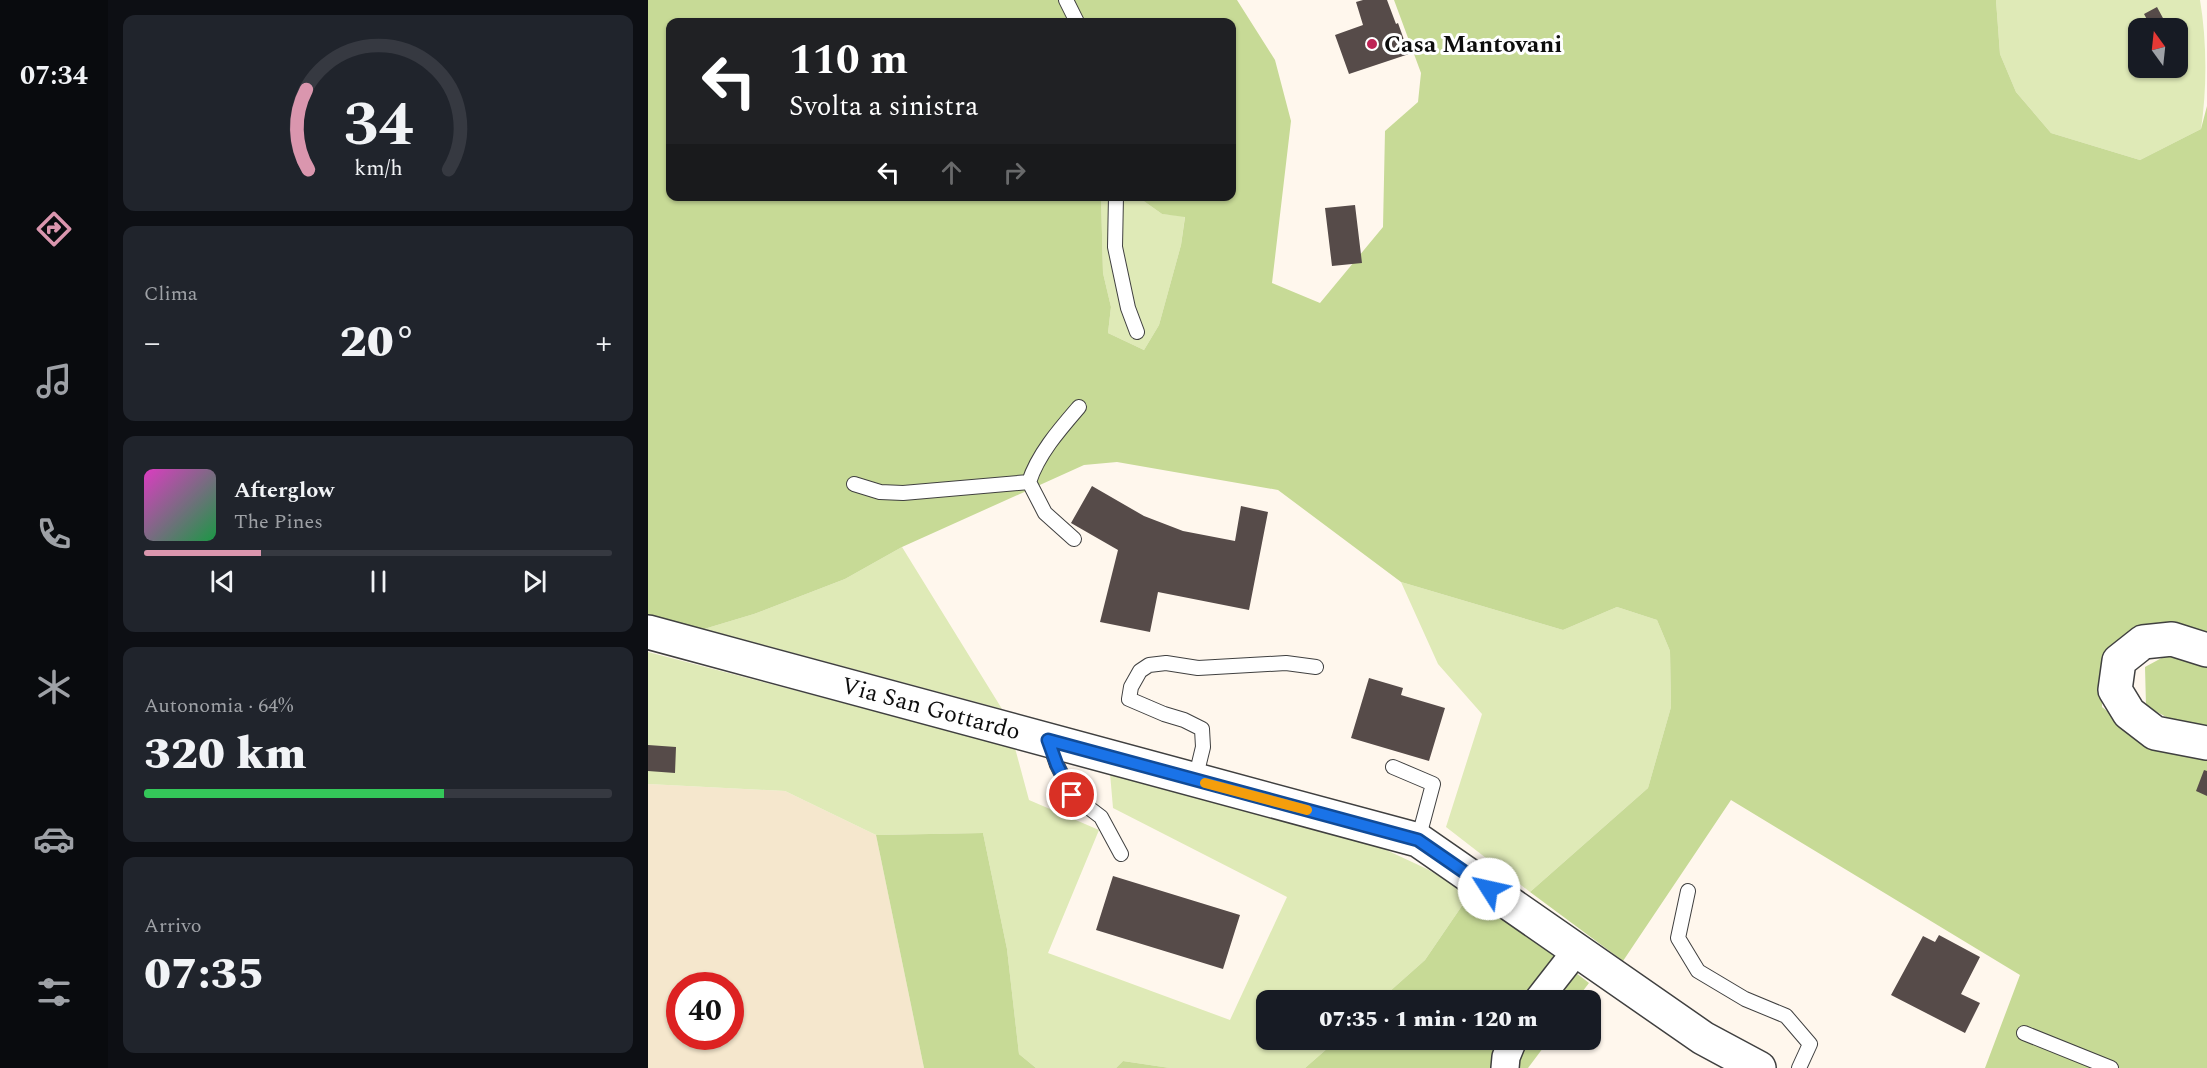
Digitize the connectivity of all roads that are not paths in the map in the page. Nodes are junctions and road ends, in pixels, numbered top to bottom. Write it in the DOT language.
graph roads {
  1 [pos="1066,0"];
  2 [pos="1075,18"];
  3 [pos="1116,201"];
  4 [pos="1137,332"];
  5 [pos="1079,408"];
  6 [pos="1029,482"];
  7 [pos="854,484"];
  8 [pos="1074,539"];
  9 [pos="648,632"];
  10 [pos="2207,650"];
  11 [pos="1316,667"];
  12 [pos="1048,740"];
  13 [pos="2207,743"];
  14 [pos="1393,767"];
  15 [pos="1195,780"];
  16 [pos="1418,840"];
  17 [pos="1121,854"];
  18 [pos="1688,891"];
  19 [pos="1577,950"];
  20 [pos="1547,990"];
  21 [pos="2024,1033"];
  22 [pos="1509,1050"];
  23 [pos="1505,1068"];
  24 [pos="1760,1068"];
  25 [pos="1799,1068"];
  26 [pos="2111,1068"];
  1 -- 2 [label="lane"];
  3 -- 4 [label="lane"];
  5 -- 6 [label="lane"];
  6 -- 7 [label="lane"];
  6 -- 8 [label="lane"];
  9 -- 12 [label="street, Via San Gottardo"];
  10 -- 13 [label="street"];
  11 -- 15 [label="lane"];
  12 -- 15 [label="street, Via San Gottardo"];
  12 -- 17 [label="lane"];
  14 -- 16 [label="lane"];
  15 -- 16 [label="street, Via San Gottardo"];
  16 -- 19 [label="street, Via San Gottardo"];
  18 -- 25 [label="lane"];
  19 -- 20 [label="street"];
  19 -- 24 [label="street, Via San Gottardo"];
  21 -- 26 [label="lane"];
  22 -- 23 [label="street"];
}
